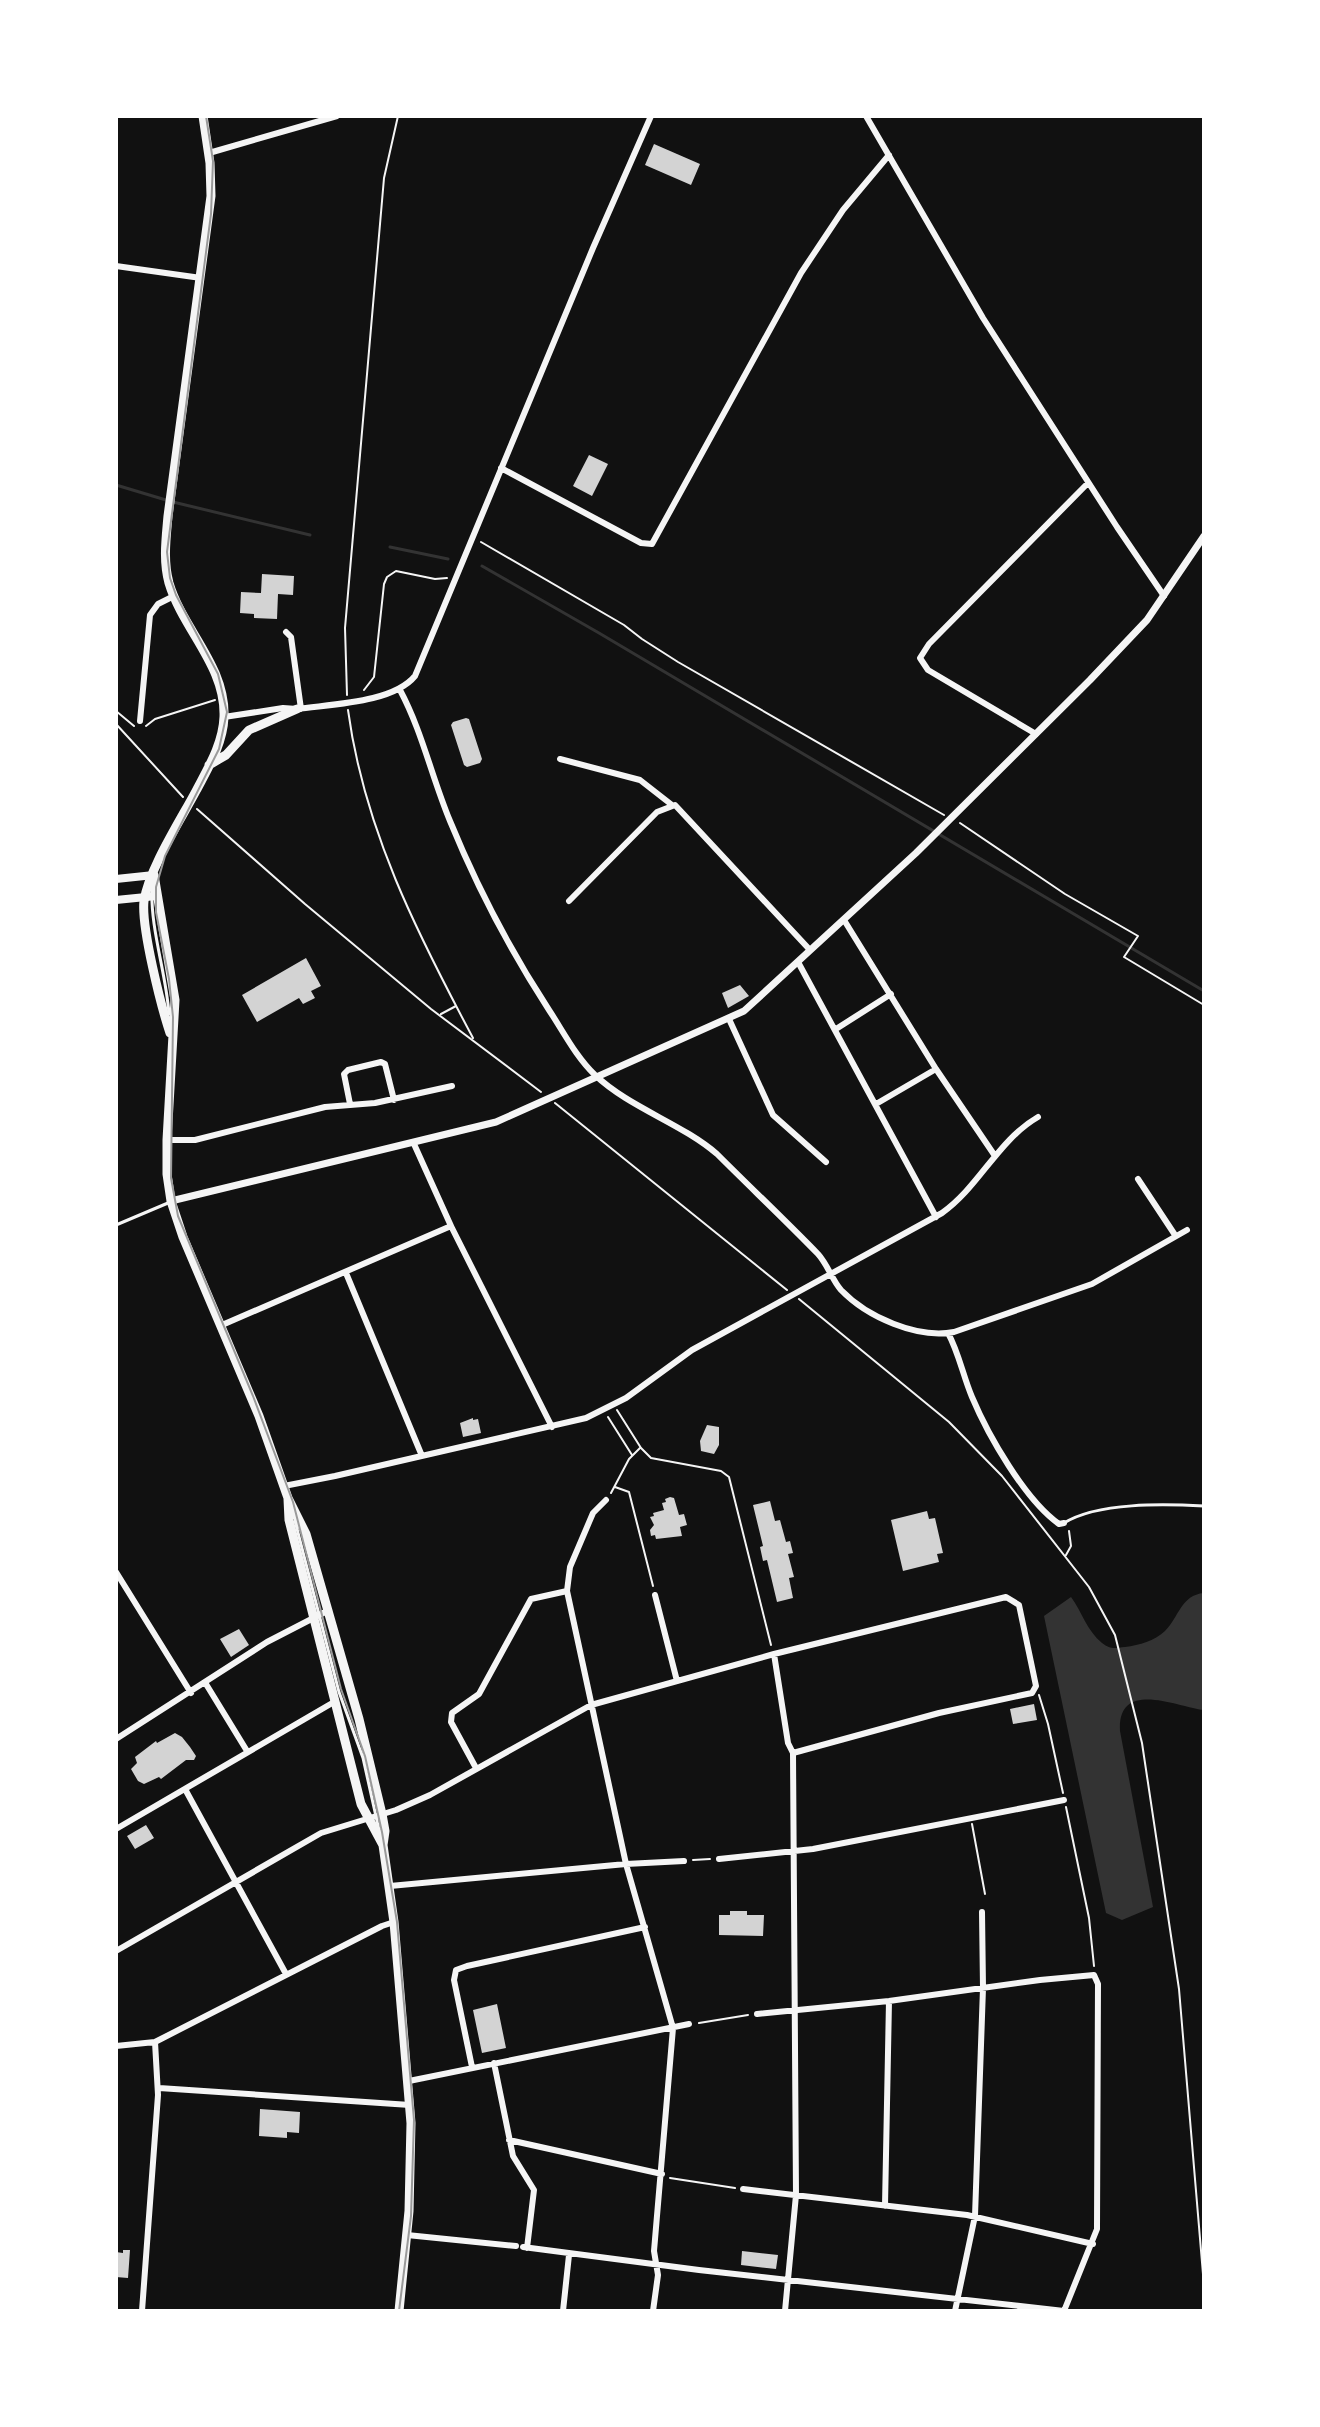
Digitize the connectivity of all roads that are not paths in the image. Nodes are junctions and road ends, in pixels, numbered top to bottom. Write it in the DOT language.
graph roads {
  1 [pos="203,116"];
  2 [pos="337,116"];
  3 [pos="651,116"];
  4 [pos="866,116"];
  5 [pos="209,153"];
  6 [pos="889,155"];
  7 [pos="116,266"];
  8 [pos="201,278"];
  9 [pos="501,468"];
  10 [pos="1088,483"];
  11 [pos="1204,536"];
  12 [pos="174,596"];
  13 [pos="1164,596"];
  14 [pos="286,632"];
  15 [pos="400,690"];
  16 [pos="299,709"];
  17 [pos="224,717"];
  18 [pos="140,721"];
  19 [pos="1036,734"];
  20 [pos="560,759"];
  21 [pos="209,765"];
  22 [pos="672,805"];
  23 [pos="154,875"];
  24 [pos="116,879"];
  25 [pos="151,896"];
  26 [pos="116,900"];
  27 [pos="569,901"];
  28 [pos="844,920"];
  29 [pos="810,950"];
  30 [pos="798,962"];
  31 [pos="891,994"];
  32 [pos="729,1019"];
  33 [pos="836,1029"];
  34 [pos="171,1036"];
  35 [pos="936,1069"];
  36 [pos="596,1076"];
  37 [pos="452,1086"];
  38 [pos="394,1100"];
  39 [pos="350,1104"];
  40 [pos="876,1104"];
  41 [pos="1038,1117"];
  42 [pos="167,1140"];
  43 [pos="414,1144"];
  44 [pos="995,1156"];
  45 [pos="826,1162"];
  46 [pos="1138,1179"];
  47 [pos="171,1201"];
  48 [pos="936,1217"];
  49 [pos="116,1225"];
  50 [pos="451,1226"];
  51 [pos="1187,1230"];
  52 [pos="1175,1235"];
  53 [pos="346,1273"];
  54 [pos="831,1273"];
  55 [pos="222,1325"];
  56 [pos="948,1333"];
  57 [pos="552,1427"];
  58 [pos="422,1456"];
  59 [pos="284,1486"];
  60 [pos="288,1498"];
  61 [pos="606,1500"];
  62 [pos="1204,1506"];
  63 [pos="1064,1523"];
  64 [pos="116,1572"];
  65 [pos="567,1591"];
  66 [pos="655,1595"];
  67 [pos="321,1613"];
  68 [pos="774,1654"];
  69 [pos="677,1681"];
  70 [pos="206,1684"];
  71 [pos="191,1693"];
  72 [pos="334,1702"];
  73 [pos="591,1705"];
  74 [pos="116,1739"];
  75 [pos="247,1751"];
  76 [pos="793,1753"];
  77 [pos="476,1768"];
  78 [pos="185,1789"];
  79 [pos="1064,1800"];
  80 [pos="375,1816"];
  81 [pos="116,1829"];
  82 [pos="383,1845"];
  83 [pos="795,1851"];
  84 [pos="719,1859"];
  85 [pos="684,1861"];
  86 [pos="626,1864"];
  87 [pos="237,1881"];
  88 [pos="390,1886"];
  89 [pos="982,1912"];
  90 [pos="394,1922"];
  91 [pos="645,1927"];
  92 [pos="116,1951"];
  93 [pos="286,1974"];
  94 [pos="983,1988"];
  95 [pos="889,2001"];
  96 [pos="794,2008"];
  97 [pos="757,2014"];
  98 [pos="689,2024"];
  99 [pos="673,2028"];
  100 [pos="155,2042"];
  101 [pos="116,2046"];
  102 [pos="494,2063"];
  103 [pos="472,2067"];
  104 [pos="409,2081"];
  105 [pos="159,2088"];
  106 [pos="411,2105"];
  107 [pos="509,2140"];
  108 [pos="662,2174"];
  109 [pos="743,2189"];
  110 [pos="796,2195"];
  111 [pos="885,2206"];
  112 [pos="975,2216"];
  113 [pos="407,2235"];
  114 [pos="1093,2244"];
  115 [pos="522,2247"];
  116 [pos="569,2255"];
  117 [pos="655,2265"];
  118 [pos="788,2280"];
  119 [pos="957,2298"];
  120 [pos="142,2311"];
  121 [pos="397,2311"];
  122 [pos="563,2311"];
  123 [pos="653,2311"];
  124 [pos="785,2311"];
  125 [pos="955,2311"];
  126 [pos="1064,2311"];
  1 -- 5 [label="main road"];
  2 -- 5 [label="street"];
  3 -- 9 [label="street"];
  4 -- 6 [label="street"];
  5 -- 8 [label="main road"];
  6 -- 9 [label="street"];
  6 -- 10 [label="street"];
  7 -- 8 [label="street"];
  8 -- 12 [label="main road"];
  9 -- 15 [label="street"];
  10 -- 13 [label="street"];
  10 -- 19 [label="street"];
  11 -- 13 [label="street"];
  12 -- 17 [label="main road"];
  12 -- 18 [label="street"];
  13 -- 19 [label="street"];
  14 -- 16 [label="street"];
  15 -- 16 [label="street"];
  15 -- 36 [label="street"];
  16 -- 17 [label="street"];
  16 -- 21 [label="main road"];
  17 -- 21 [label="main road"];
  19 -- 28 [label="street"];
  20 -- 22 [label="street"];
  21 -- 23 [label="main road"];
  22 -- 27 [label="street"];
  22 -- 29 [label="street"];
  23 -- 24 [label="main road"];
  23 -- 25 [label="main road"];
  25 -- 26 [label="main road"];
  25 -- 34 [label="main road"];
  25 -- 34 [label="main road"];
  28 -- 29 [label="street"];
  28 -- 31 [label="street"];
  29 -- 30 [label="street"];
  30 -- 32 [label="street"];
  30 -- 33 [label="street"];
  31 -- 33 [label="street"];
  31 -- 35 [label="street"];
  32 -- 36 [label="street"];
  32 -- 45 [label="street"];
  33 -- 40 [label="street"];
  34 -- 42 [label="main road"];
  35 -- 40 [label="street"];
  35 -- 44 [label="street"];
  36 -- 43 [label="street"];
  36 -- 54 [label="street"];
  37 -- 38 [label="street"];
  38 -- 39 [label="street"];
  38 -- 39 [label="street"];
  39 -- 42 [label="street"];
  40 -- 48 [label="street"];
  41 -- 44 [label="street"];
  42 -- 47 [label="main road"];
  43 -- 47 [label="street"];
  43 -- 50 [label="street"];
  44 -- 48 [label="street"];
  46 -- 52 [label="street"];
  47 -- 49 [label="lane"];
  47 -- 55 [label="main road"];
  48 -- 54 [label="street"];
  50 -- 53 [label="street"];
  50 -- 57 [label="street"];
  51 -- 52 [label="street"];
  52 -- 56 [label="street"];
  53 -- 55 [label="street"];
  53 -- 58 [label="street"];
  54 -- 56 [label="street"];
  54 -- 57 [label="street"];
  55 -- 59 [label="main road"];
  56 -- 63 [label="street"];
  57 -- 58 [label="street"];
  58 -- 59 [label="street"];
  59 -- 60 [label="main road"];
  60 -- 67 [label="main road"];
  60 -- 67 [label="main road"];
  61 -- 65 [label="street"];
  62 -- 63 [label="lane"];
  64 -- 71 [label="street"];
  65 -- 73 [label="street"];
  65 -- 77 [label="street"];
  66 -- 69 [label="street"];
  67 -- 70 [label="street"];
  67 -- 72 [label="main road"];
  67 -- 80 [label="main road"];
  68 -- 69 [label="street"];
  68 -- 76 [label="street"];
  68 -- 76 [label="street"];
  69 -- 73 [label="street"];
  70 -- 71 [label="street"];
  70 -- 75 [label="street"];
  71 -- 74 [label="street"];
  72 -- 75 [label="street"];
  72 -- 80 [label="main road"];
  73 -- 77 [label="street"];
  73 -- 86 [label="street"];
  75 -- 78 [label="street"];
  76 -- 83 [label="street"];
  77 -- 80 [label="street"];
  78 -- 81 [label="street"];
  78 -- 87 [label="street"];
  79 -- 83 [label="street"];
  80 -- 82 [label="main road"];
  80 -- 82 [label="main road"];
  80 -- 87 [label="street"];
  82 -- 88 [label="main road"];
  83 -- 84 [label="street"];
  83 -- 96 [label="street"];
  85 -- 86 [label="street"];
  86 -- 88 [label="street"];
  86 -- 91 [label="street"];
  87 -- 92 [label="street"];
  87 -- 93 [label="street"];
  88 -- 90 [label="main road"];
  89 -- 94 [label="street"];
  90 -- 93 [label="street"];
  90 -- 104 [label="main road"];
  91 -- 99 [label="street"];
  91 -- 103 [label="street"];
  93 -- 100 [label="street"];
  94 -- 95 [label="street"];
  94 -- 112 [label="street"];
  94 -- 114 [label="street"];
  95 -- 96 [label="street"];
  95 -- 111 [label="street"];
  96 -- 97 [label="street"];
  96 -- 110 [label="street"];
  98 -- 99 [label="street"];
  99 -- 102 [label="street"];
  99 -- 108 [label="street"];
  100 -- 101 [label="street"];
  100 -- 105 [label="street"];
  102 -- 103 [label="street"];
  102 -- 107 [label="street"];
  103 -- 104 [label="street"];
  104 -- 106 [label="main road"];
  105 -- 106 [label="street"];
  105 -- 120 [label="street"];
  106 -- 113 [label="main road"];
  107 -- 108 [label="street"];
  107 -- 115 [label="street"];
  108 -- 117 [label="street"];
  109 -- 110 [label="street"];
  110 -- 111 [label="street"];
  110 -- 118 [label="street"];
  111 -- 112 [label="street"];
  112 -- 114 [label="street"];
  112 -- 119 [label="street"];
  113 -- 115 [label="street"];
  113 -- 121 [label="main road"];
  114 -- 126 [label="street"];
  115 -- 116 [label="street"];
  116 -- 117 [label="street"];
  116 -- 122 [label="street"];
  117 -- 118 [label="street"];
  117 -- 123 [label="street"];
  118 -- 119 [label="street"];
  118 -- 124 [label="street"];
  119 -- 125 [label="street"];
  119 -- 126 [label="street"];
}
